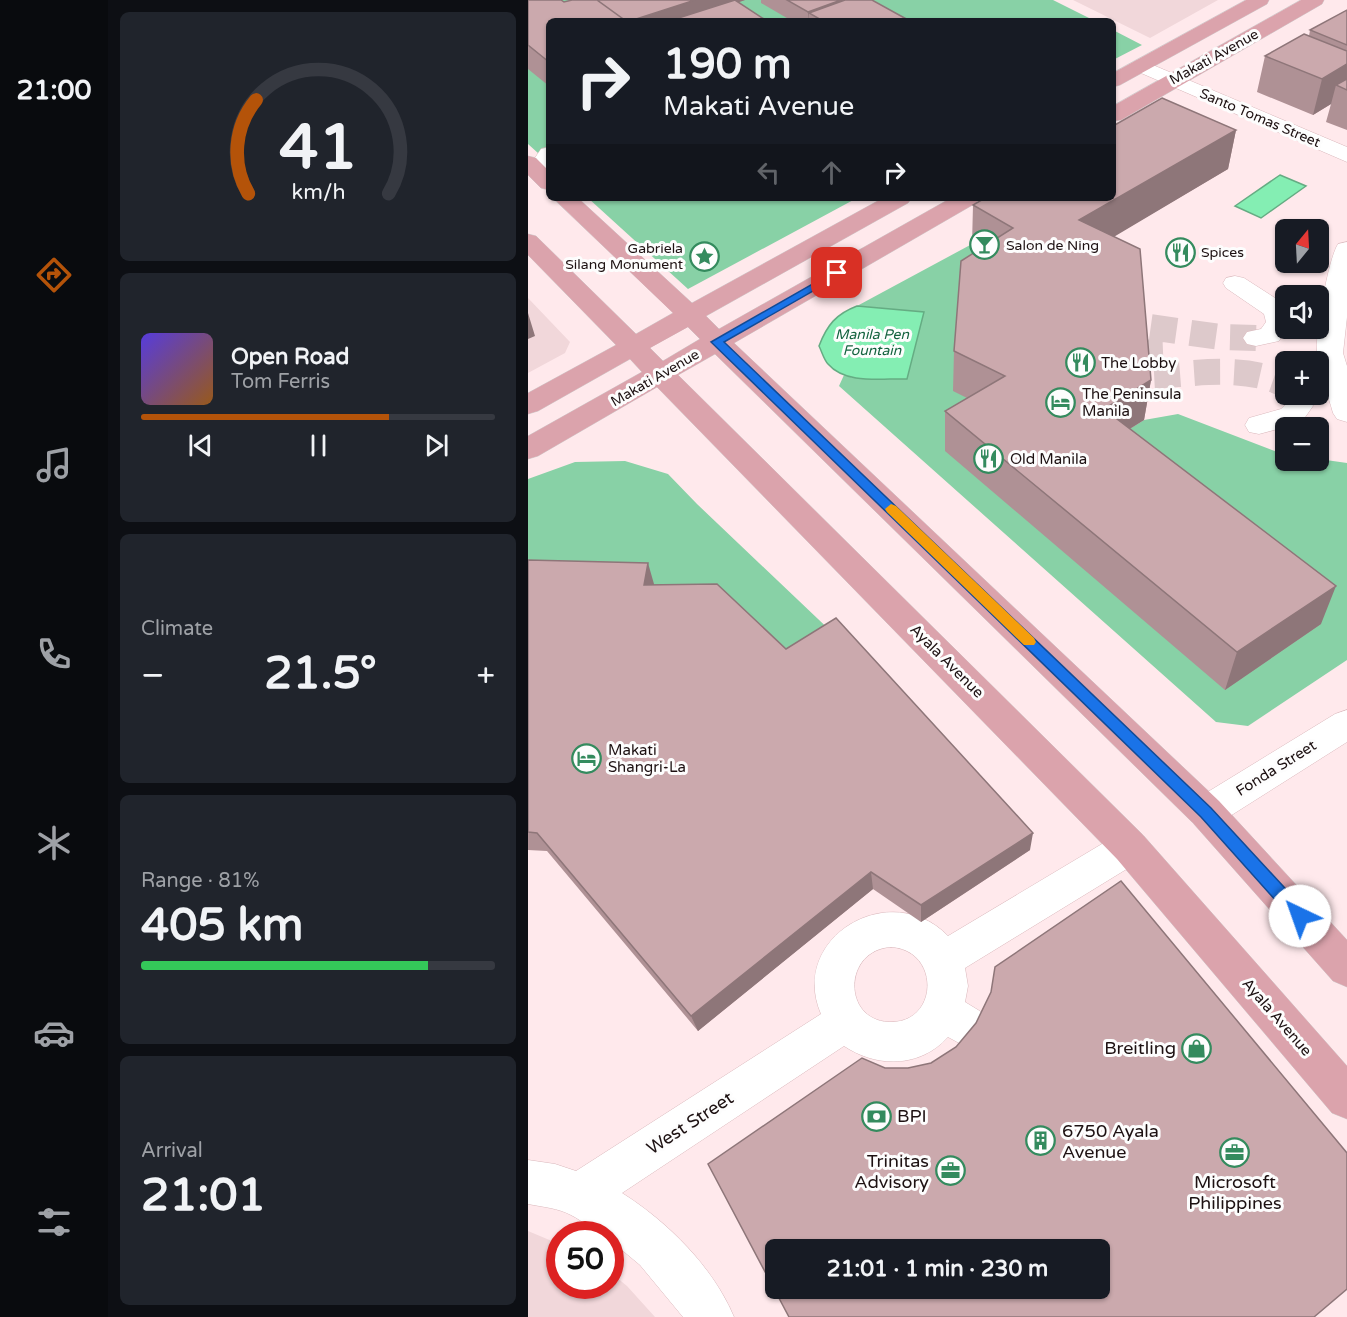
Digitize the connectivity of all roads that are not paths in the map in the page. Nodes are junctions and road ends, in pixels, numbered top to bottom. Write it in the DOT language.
graph roads {
  1 [pos="1260,0"];
  2 [pos="1315,0"];
  3 [pos="1141,66"];
  4 [pos="1116,79"];
  5 [pos="1173,80"];
  6 [pos="1116,113"];
  7 [pos="1347,155"];
  8 [pos="568,201"];
  9 [pos="895,201"];
  10 [pos="963,201"];
  11 [pos="528,242"];
  12 [pos="1347,249"];
  13 [pos="1235,283"];
  14 [pos="691,315"];
  15 [pos="1256,338"];
  16 [pos="717,342"];
  17 [pos="632,346"];
  18 [pos="660,375"];
  19 [pos="528,405"];
  20 [pos="1299,405"];
  21 [pos="1347,413"];
  22 [pos="1259,426"];
  23 [pos="528,449"];
  24 [pos="1347,724"];
  25 [pos="1206,812"];
  26 [pos="1130,848"];
  27 [pos="943,960"];
  28 [pos="1347,968"];
  29 [pos="943,1011"];
  30 [pos="845,1022"];
  31 [pos="981,1035"];
  32 [pos="1347,1098"];
  33 [pos="528,1182"];
  34 [pos="581,1194"];
  35 [pos="710,1317"];
  1 -- 3 [label="main road, Makati Avenue"];
  2 -- 5 [label="main road, Makati Avenue"];
  3 -- 4 [label="main road, Makati Avenue"];
  3 -- 5 [label="street, Santo Tomas Street"];
  5 -- 6 [label="main road, Makati Avenue"];
  5 -- 7 [label="street, Santo Tomas Street"];
  8 -- 14 [label="main road"];
  9 -- 14 [label="main road"];
  10 -- 16 [label="main road, Makati Avenue"];
  11 -- 17 [label="main road, Ayala Avenue"];
  12 -- 21 [label="street"];
  13 -- 15 [label="street"];
  14 -- 16 [label="main road"];
  14 -- 17 [label="main road"];
  16 -- 18 [label="main road, Makati Avenue"];
  16 -- 25 [label="main road"];
  17 -- 18 [label="main road, Ayala Avenue"];
  17 -- 19 [label="main road"];
  18 -- 23 [label="main road, Makati Avenue"];
  18 -- 26 [label="main road, Ayala Avenue"];
  20 -- 22 [label="street"];
  24 -- 25 [label="street, Fonda Street"];
  25 -- 28 [label="main road"];
  26 -- 27 [label="street"];
  26 -- 32 [label="main road, Ayala Avenue"];
  27 -- 29 [label="street"];
  27 -- 30 [label="street"];
  29 -- 30 [label="street"];
  29 -- 31 [label="street"];
  30 -- 34 [label="street, West Street"];
  33 -- 34 [label="street"];
  34 -- 35 [label="street"];
}
